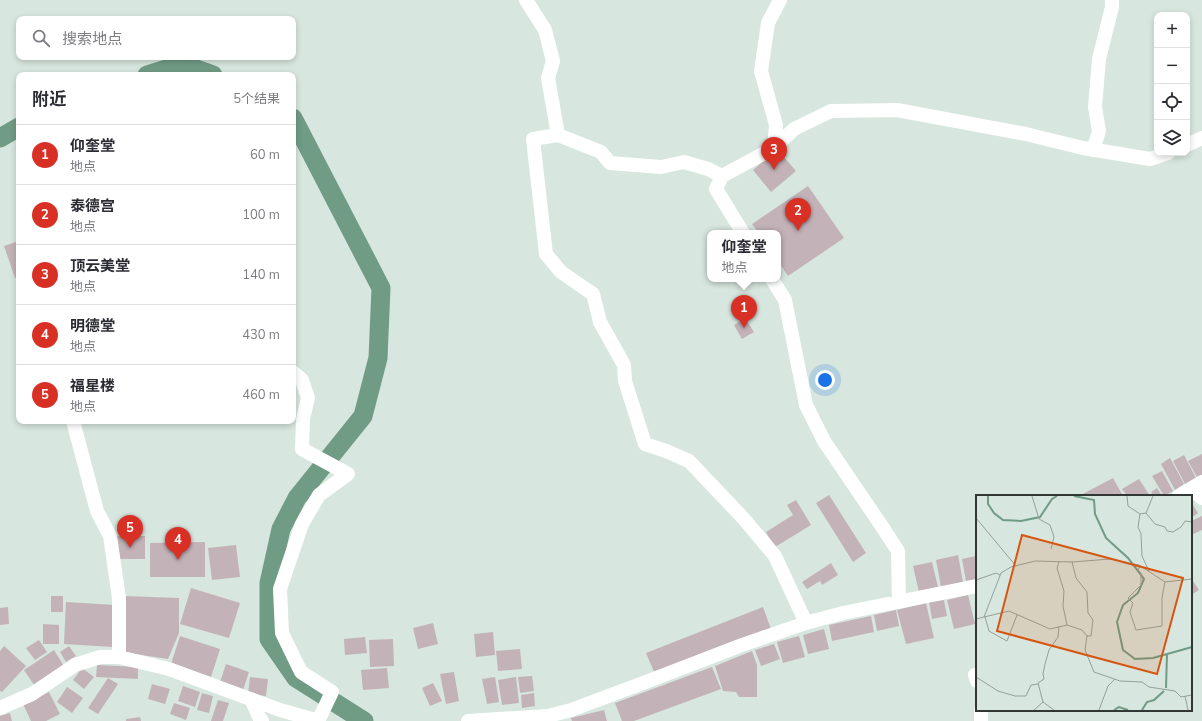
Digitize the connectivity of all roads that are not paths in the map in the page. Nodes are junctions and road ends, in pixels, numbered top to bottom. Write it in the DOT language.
graph roads {
  1 [pos="526,0"];
  2 [pos="780,0"];
  3 [pos="1112,0"];
  4 [pos="558,135"];
  5 [pos="1202,138"];
  6 [pos="1190,144"];
  7 [pos="774,148"];
  8 [pos="1093,150"];
  9 [pos="1159,156"];
  10 [pos="722,176"];
  11 [pos="741,230"];
  12 [pos="774,282"];
  13 [pos="296,375"];
  14 [pos="74,424"];
  15 [pos="1190,489"];
  16 [pos="1202,498"];
  17 [pos="976,586"];
  18 [pos="899,602"];
  19 [pos="806,623"];
  20 [pos="119,657"];
  21 [pos="251,699"];
  22 [pos="0,708"];
  23 [pos="320,718"];
  24 [pos="262,721"];
  25 [pos="468,721"];
  1 -- 4 [label="street"];
  2 -- 7 [label="street"];
  3 -- 8 [label="street"];
  4 -- 10 [label="street"];
  4 -- 19 [label="street"];
  5 -- 6 [label="street"];
  7 -- 8 [label="street"];
  7 -- 10 [label="street"];
  8 -- 9 [label="street"];
  10 -- 11 [label="street"];
  12 -- 18 [label="street"];
  13 -- 23 [label="street"];
  14 -- 20 [label="street"];
  15 -- 16 [label="street"];
  17 -- 18 [label="street"];
  18 -- 19 [label="street"];
  19 -- 25 [label="street"];
  20 -- 21 [label="street"];
  20 -- 22 [label="street"];
  21 -- 23 [label="street"];
  21 -- 24 [label="street"];
}
